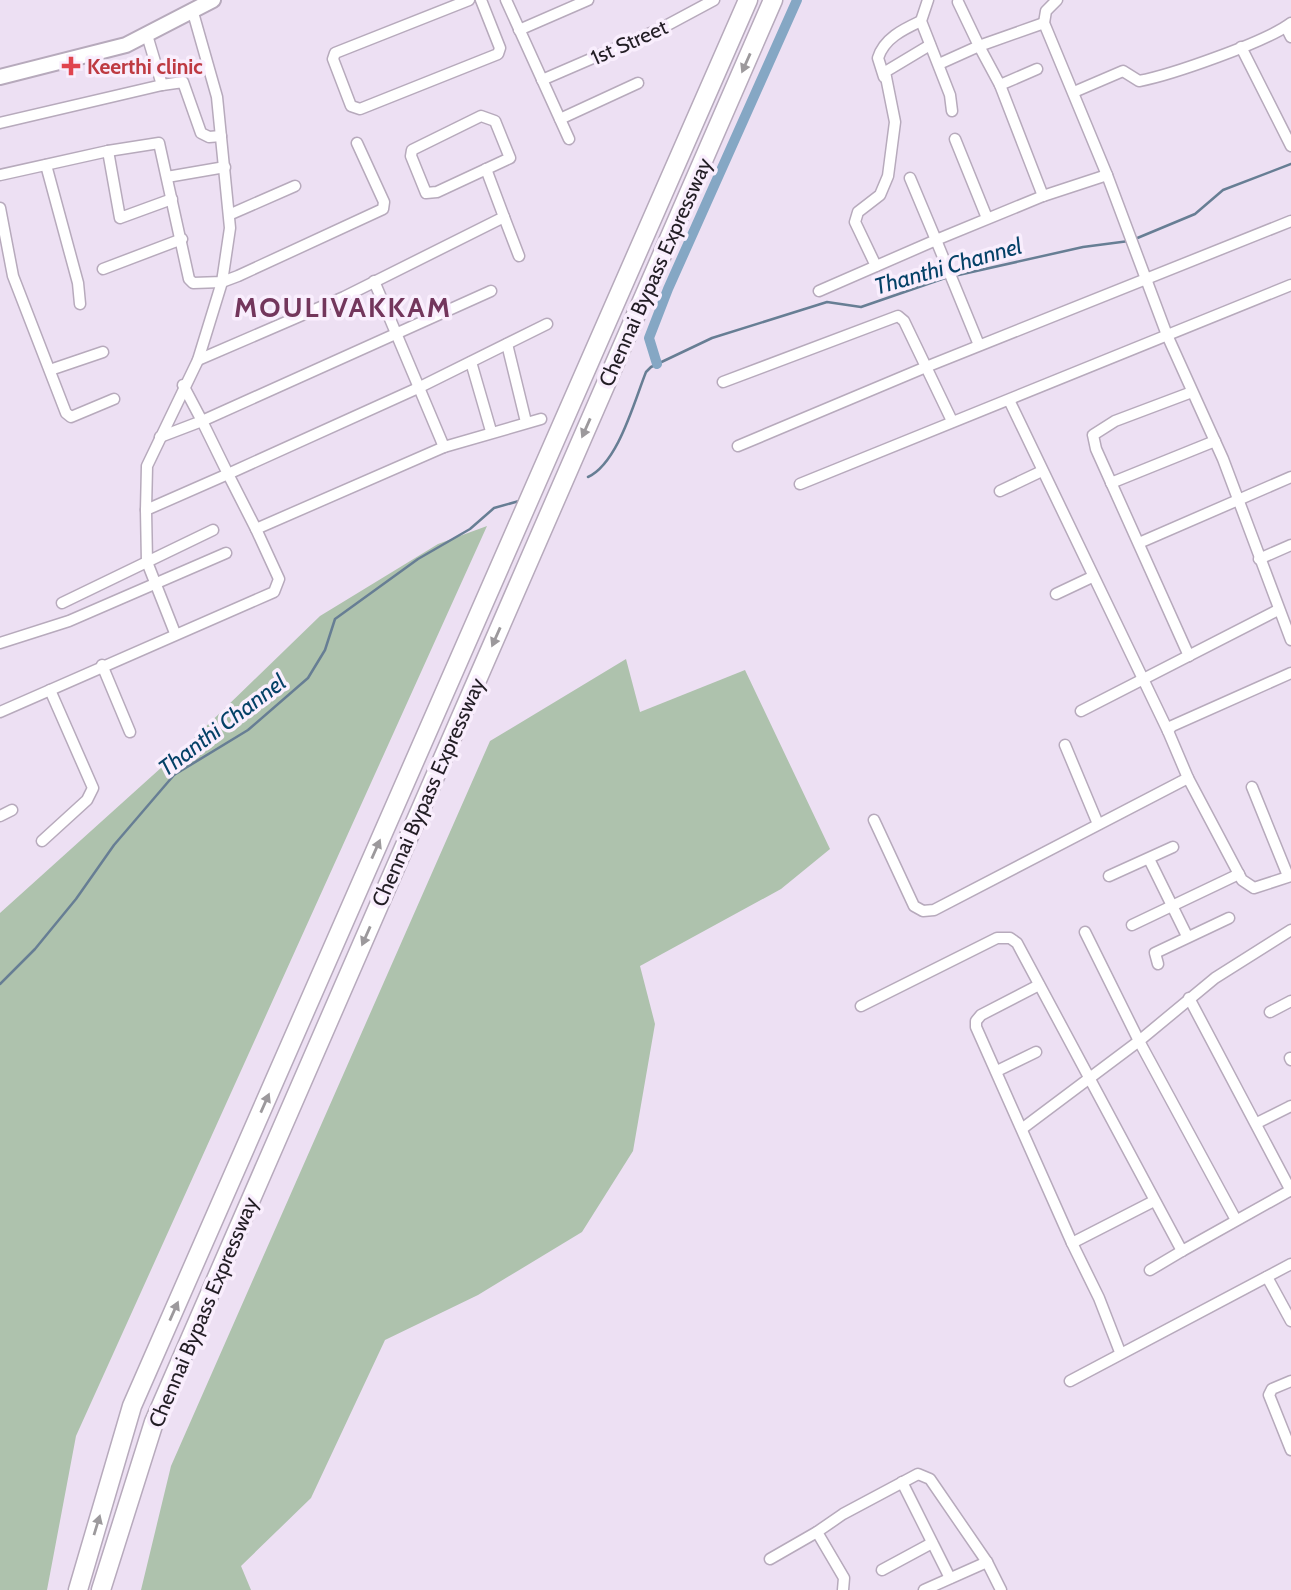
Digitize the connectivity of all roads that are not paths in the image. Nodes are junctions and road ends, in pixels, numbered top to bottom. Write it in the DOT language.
graph roads {
  1 [pos="212,0"];
  2 [pos="469,0"];
  3 [pos="481,0"];
  4 [pos="506,0"];
  5 [pos="588,0"];
  6 [pos="714,0"];
  7 [pos="748,0"];
  8 [pos="773,0"];
  9 [pos="928,0"];
  10 [pos="1057,0"];
  11 [pos="958,2"];
  12 [pos="192,9"];
  13 [pos="921,21"];
  14 [pos="1044,23"];
  15 [pos="1289,29"];
  16 [pos="519,30"];
  17 [pos="147,35"];
  18 [pos="930,45"];
  19 [pos="979,46"];
  20 [pos="1241,47"];
  21 [pos="939,64"];
  22 [pos="1037,69"];
  23 [pos="0,77"];
  24 [pos="884,77"];
  25 [pos="542,80"];
  26 [pos="638,83"];
  27 [pos="162,85"];
  28 [pos="1000,85"];
  29 [pos="1074,92"];
  30 [pos="953,111"];
  31 [pos="560,119"];
  32 [pos="0,123"];
  33 [pos="221,136"];
  34 [pos="569,139"];
  35 [pos="956,139"];
  36 [pos="357,143"];
  37 [pos="1291,146"];
  38 [pos="108,151"];
  39 [pos="46,165"];
  40 [pos="225,167"];
  41 [pos="486,169"];
  42 [pos="1107,175"];
  43 [pos="0,176"];
  44 [pos="167,177"];
  45 [pos="910,178"];
  46 [pos="296,186"];
  47 [pos="1043,196"];
  48 [pos="172,200"];
  49 [pos="0,208"];
  50 [pos="231,214"];
  51 [pos="504,217"];
  52 [pos="987,218"];
  53 [pos="1291,221"];
  54 [pos="182,239"];
  55 [pos="936,240"];
  56 [pos="519,256"];
  57 [pos="876,266"];
  58 [pos="103,269"];
  59 [pos="374,281"];
  60 [pos="222,282"];
  61 [pos="1145,282"];
  62 [pos="1291,285"];
  63 [pos="491,291"];
  64 [pos="819,291"];
  65 [pos="80,304"];
  66 [pos="547,324"];
  67 [pos="397,334"];
  68 [pos="1167,335"];
  69 [pos="507,344"];
  70 [pos="979,345"];
  71 [pos="103,352"];
  72 [pos="198,360"];
  73 [pos="471,362"];
  74 [pos="926,367"];
  75 [pos="50,370"];
  76 [pos="723,382"];
  77 [pos="183,385"];
  78 [pos="418,388"];
  79 [pos="1192,392"];
  80 [pos="114,399"];
  81 [pos="1009,400"];
  82 [pos="541,419"];
  83 [pos="202,421"];
  84 [pos="952,421"];
  85 [pos="526,422"];
  86 [pos="491,431"];
  87 [pos="160,437"];
  88 [pos="1215,442"];
  89 [pos="738,446"];
  90 [pos="443,447"];
  91 [pos="1042,471"];
  92 [pos="228,474"];
  93 [pos="1291,477"];
  94 [pos="1111,483"];
  95 [pos="800,484"];
  96 [pos="1000,491"];
  97 [pos="1238,498"];
  98 [pos="146,510"];
  99 [pos="256,529"];
  100 [pos="213,530"];
  101 [pos="1139,543"];
  102 [pos="1291,545"];
  103 [pos="226,553"];
  104 [pos="1259,559"];
  105 [pos="147,562"];
  106 [pos="1092,577"];
  107 [pos="153,583"];
  108 [pos="1056,594"];
  109 [pos="62,603"];
  110 [pos="1278,610"];
  111 [pos="175,633"];
  112 [pos="1291,640"];
  113 [pos="0,643"];
  114 [pos="1189,656"];
  115 [pos="102,666"];
  116 [pos="1291,673"];
  117 [pos="1143,679"];
  118 [pos="50,690"];
  119 [pos="1081,711"];
  120 [pos="0,712"];
  121 [pos="1168,731"];
  122 [pos="130,732"];
  123 [pos="1065,745"];
  124 [pos="1188,778"];
  125 [pos="1252,787"];
  126 [pos="12,810"];
  127 [pos="0,816"];
  128 [pos="874,820"];
  129 [pos="1098,824"];
  130 [pos="42,841"];
  131 [pos="1173,847"];
  132 [pos="1149,859"];
  133 [pos="1239,874"];
  134 [pos="1110,876"];
  135 [pos="1290,876"];
  136 [pos="1172,906"];
  137 [pos="1229,918"];
  138 [pos="1132,925"];
  139 [pos="1291,930"];
  140 [pos="1085,932"];
  141 [pos="1187,936"];
  142 [pos="1158,964"];
  143 [pos="1039,985"];
  144 [pos="1189,998"];
  145 [pos="1291,1001"];
  146 [pos="860,1006"];
  147 [pos="1270,1012"];
  148 [pos="1139,1041"];
  149 [pos="1036,1052"];
  150 [pos="996,1071"];
  151 [pos="1090,1078"];
  152 [pos="1291,1106"];
  153 [pos="1257,1123"];
  154 [pos="1023,1128"];
  155 [pos="1291,1190"];
  156 [pos="1154,1201"];
  157 [pos="1236,1220"];
  158 [pos="1072,1243"];
  159 [pos="1182,1251"];
  160 [pos="1291,1264"];
  161 [pos="1150,1270"];
  162 [pos="1267,1277"];
  163 [pos="1291,1321"];
  164 [pos="1120,1352"];
  165 [pos="1070,1381"];
  166 [pos="1291,1381"];
  167 [pos="1291,1451"];
  168 [pos="902,1482"];
  169 [pos="817,1532"];
  170 [pos="932,1544"];
  171 [pos="770,1559"];
  172 [pos="987,1562"];
  173 [pos="882,1570"];
  174 [pos="950,1578"];
  175 [pos="78,1590"];
  176 [pos="101,1590"];
  177 [pos="844,1590"];
  178 [pos="924,1590"];
  179 [pos="1001,1590"];
  1 -- 12 [label="street"];
  2 -- 3 [label="street"];
  4 -- 16 [label="street"];
  5 -- 16 [label="street"];
  6 -- 25 [label="street, 1st Street"];
  175 -- 7 [label="highway, Chennai Bypass Expressway, one-way"];
  8 -- 176 [label="highway, Chennai Bypass Expressway, one-way"];
  9 -- 13 [label="street"];
  10 -- 14 [label="street"];
  11 -- 19 [label="street"];
  12 -- 17 [label="street"];
  12 -- 33 [label="street"];
  13 -- 18 [label="street"];
  13 -- 24 [label="street"];
  14 -- 19 [label="street"];
  14 -- 29 [label="street"];
  15 -- 20 [label="street"];
  16 -- 25 [label="street"];
  17 -- 23 [label="street"];
  17 -- 27 [label="street"];
  18 -- 21 [label="street"];
  18 -- 24 [label="street"];
  19 -- 21 [label="street"];
  19 -- 28 [label="street"];
  20 -- 29 [label="street"];
  20 -- 37 [label="street"];
  21 -- 30 [label="street"];
  22 -- 28 [label="street"];
  24 -- 57 [label="street"];
  25 -- 31 [label="street"];
  26 -- 31 [label="street"];
  27 -- 32 [label="street"];
  27 -- 33 [label="street"];
  28 -- 47 [label="street"];
  29 -- 42 [label="street"];
  31 -- 34 [label="street"];
  33 -- 40 [label="street"];
  35 -- 52 [label="street"];
  36 -- 60 [label="street"];
  38 -- 39 [label="street"];
  38 -- 44 [label="street"];
  38 -- 48 [label="street"];
  39 -- 43 [label="street"];
  39 -- 65 [label="street"];
  40 -- 44 [label="street"];
  40 -- 50 [label="street"];
  41 -- 41 [label="street"];
  41 -- 51 [label="street"];
  42 -- 47 [label="street"];
  42 -- 61 [label="street"];
  44 -- 48 [label="street"];
  45 -- 55 [label="street"];
  46 -- 50 [label="street"];
  47 -- 52 [label="street"];
  48 -- 54 [label="street"];
  49 -- 75 [label="street"];
  50 -- 60 [label="street"];
  51 -- 56 [label="street"];
  51 -- 59 [label="street"];
  52 -- 55 [label="street"];
  53 -- 61 [label="street"];
  54 -- 58 [label="street"];
  54 -- 60 [label="street"];
  55 -- 57 [label="street"];
  55 -- 70 [label="street"];
  57 -- 64 [label="street"];
  59 -- 67 [label="street"];
  59 -- 72 [label="street"];
  60 -- 72 [label="street"];
  61 -- 68 [label="street"];
  61 -- 70 [label="street"];
  62 -- 68 [label="street"];
  63 -- 67 [label="street"];
  66 -- 69 [label="street"];
  67 -- 78 [label="street"];
  67 -- 83 [label="street"];
  68 -- 79 [label="street"];
  68 -- 81 [label="street"];
  69 -- 73 [label="street"];
  69 -- 85 [label="street"];
  70 -- 74 [label="street"];
  71 -- 75 [label="street"];
  72 -- 77 [label="street"];
  73 -- 78 [label="street"];
  73 -- 86 [label="street"];
  74 -- 76 [label="street"];
  74 -- 84 [label="street"];
  74 -- 89 [label="street"];
  75 -- 80 [label="street"];
  77 -- 83 [label="street"];
  77 -- 87 [label="street"];
  78 -- 90 [label="street"];
  78 -- 92 [label="street"];
  79 -- 88 [label="street"];
  79 -- 94 [label="street"];
  81 -- 84 [label="street"];
  81 -- 91 [label="street"];
  82 -- 85 [label="street"];
  83 -- 87 [label="street"];
  83 -- 92 [label="street"];
  84 -- 95 [label="street"];
  85 -- 86 [label="street"];
  86 -- 90 [label="street"];
  87 -- 98 [label="street"];
  88 -- 94 [label="street"];
  88 -- 97 [label="street"];
  90 -- 99 [label="street"];
  91 -- 96 [label="street"];
  91 -- 106 [label="street"];
  92 -- 98 [label="street"];
  92 -- 99 [label="street"];
  93 -- 97 [label="street"];
  94 -- 101 [label="street"];
  97 -- 101 [label="street"];
  97 -- 104 [label="street"];
  98 -- 105 [label="street"];
  99 -- 111 [label="street"];
  100 -- 105 [label="street"];
  101 -- 114 [label="street"];
  102 -- 104 [label="street"];
  103 -- 107 [label="street"];
  104 -- 110 [label="street"];
  105 -- 107 [label="street"];
  105 -- 109 [label="street"];
  106 -- 108 [label="street"];
  106 -- 117 [label="street"];
  107 -- 111 [label="street"];
  107 -- 113 [label="street"];
  110 -- 112 [label="street"];
  110 -- 114 [label="street"];
  111 -- 115 [label="street"];
  114 -- 117 [label="street"];
  115 -- 118 [label="street"];
  115 -- 122 [label="street"];
  116 -- 121 [label="street"];
  117 -- 119 [label="street"];
  117 -- 121 [label="street"];
  118 -- 120 [label="street"];
  118 -- 130 [label="street"];
  121 -- 124 [label="street"];
  123 -- 129 [label="street"];
  124 -- 129 [label="street"];
  124 -- 133 [label="street"];
  125 -- 135 [label="street"];
  126 -- 127 [label="street"];
  128 -- 129 [label="street"];
  131 -- 132 [label="street"];
  132 -- 134 [label="street"];
  132 -- 136 [label="street"];
  133 -- 135 [label="street"];
  133 -- 136 [label="street"];
  136 -- 138 [label="street"];
  136 -- 141 [label="street"];
  137 -- 141 [label="street"];
  139 -- 144 [label="street"];
  140 -- 148 [label="street"];
  141 -- 142 [label="street"];
  143 -- 146 [label="street"];
  143 -- 150 [label="street"];
  143 -- 151 [label="street"];
  144 -- 148 [label="street"];
  144 -- 153 [label="street"];
  145 -- 147 [label="street"];
  148 -- 151 [label="street"];
  148 -- 157 [label="street"];
  149 -- 150 [label="street"];
  150 -- 154 [label="street"];
  151 -- 154 [label="street"];
  151 -- 156 [label="street"];
  152 -- 153 [label="street"];
  153 -- 155 [label="street"];
  154 -- 158 [label="street"];
  155 -- 157 [label="street"];
  156 -- 158 [label="street"];
  156 -- 159 [label="street"];
  157 -- 159 [label="street"];
  158 -- 164 [label="street"];
  159 -- 161 [label="street"];
  160 -- 162 [label="street"];
  162 -- 163 [label="street"];
  162 -- 164 [label="street"];
  164 -- 165 [label="street"];
  166 -- 167 [label="street"];
  168 -- 169 [label="street"];
  168 -- 170 [label="street"];
  168 -- 172 [label="street"];
  169 -- 171 [label="street"];
  169 -- 177 [label="street"];
  170 -- 173 [label="street"];
  170 -- 174 [label="street"];
  172 -- 174 [label="street"];
  172 -- 179 [label="street"];
  174 -- 178 [label="street"];
}
